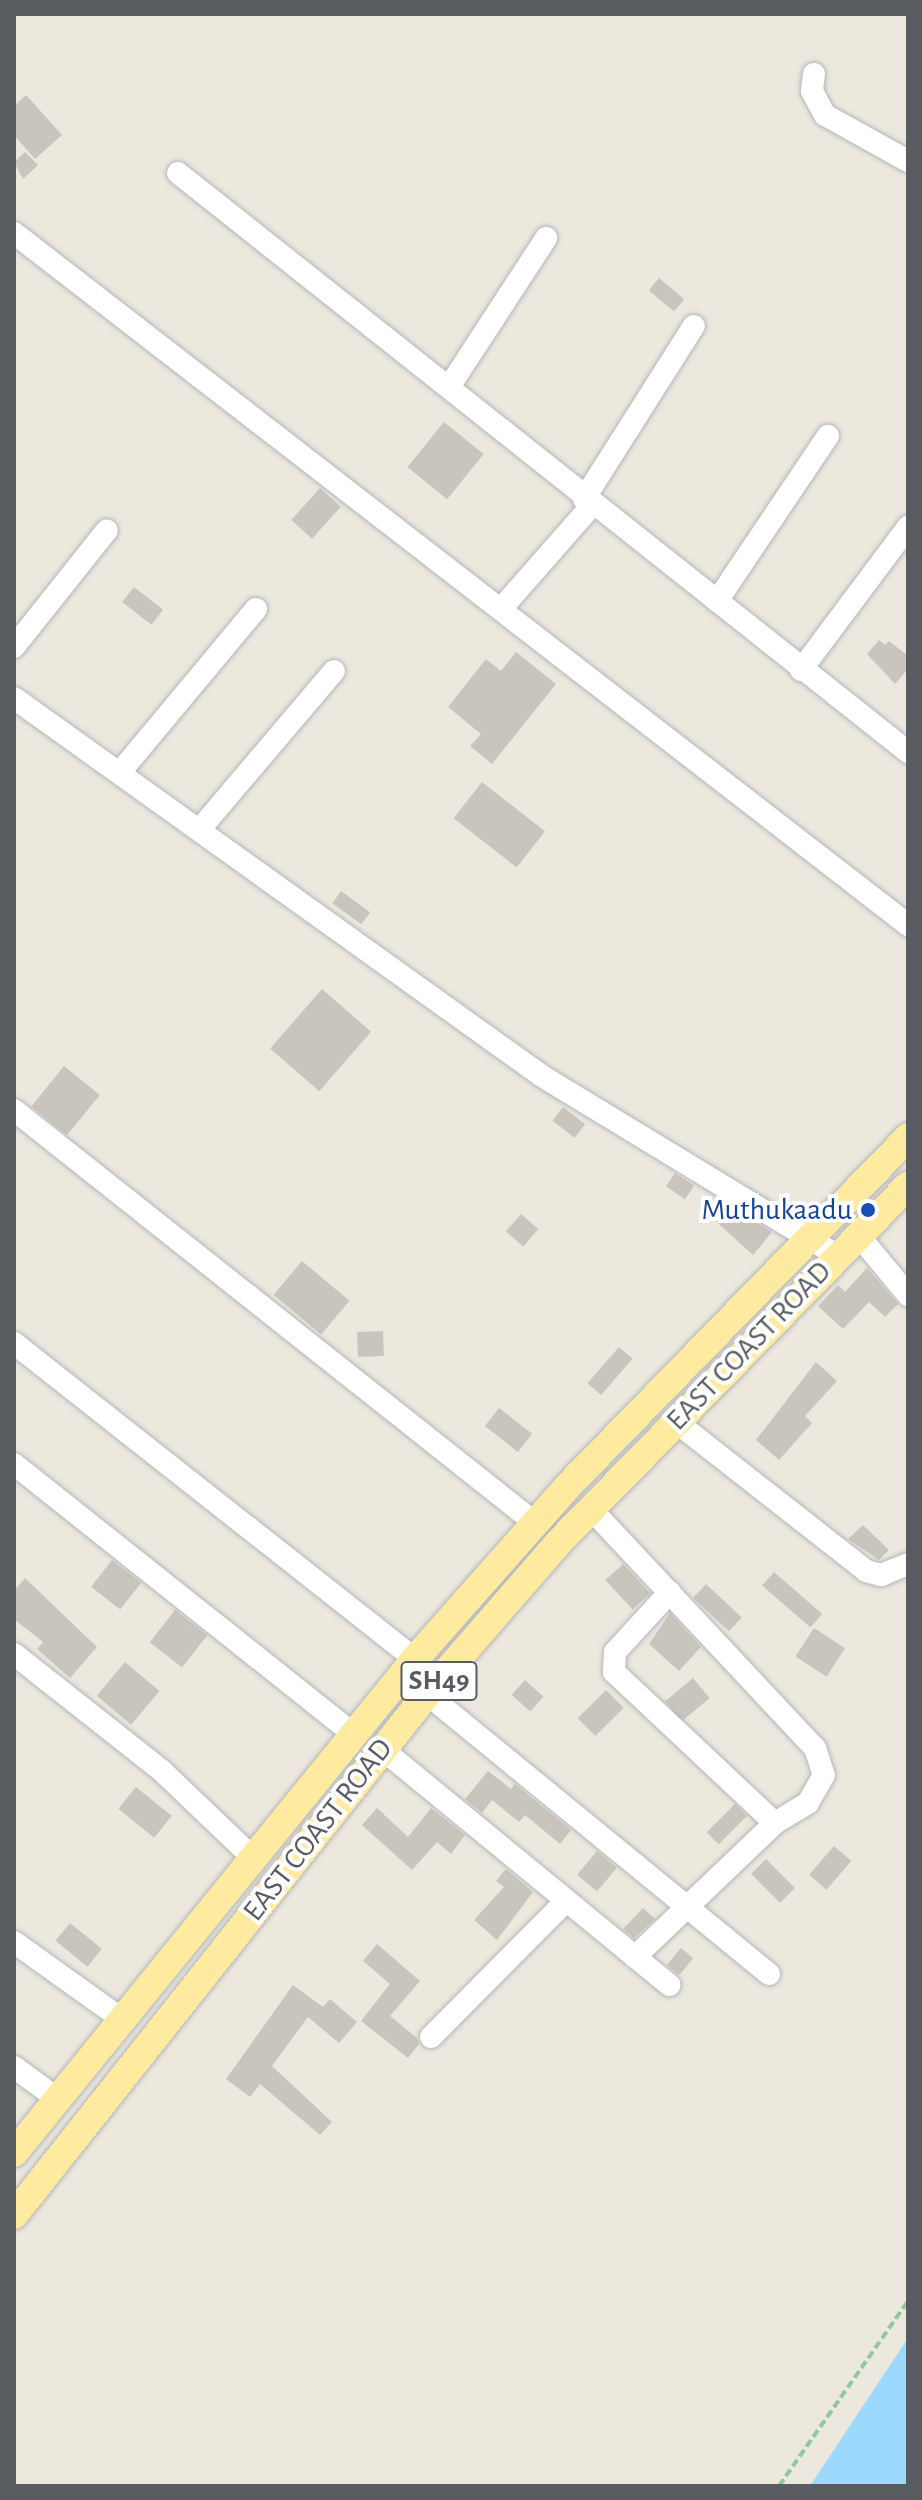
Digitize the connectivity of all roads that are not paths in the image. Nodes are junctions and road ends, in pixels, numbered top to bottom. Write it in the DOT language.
graph roads {
  1 [pos="814,74"];
  2 [pos="908,161"];
  3 [pos="178,173"];
  4 [pos="14,233"];
  5 [pos="546,238"];
  6 [pos="694,326"];
  7 [pos="449,387"];
  8 [pos="828,436"];
  9 [pos="588,502"];
  10 [pos="908,527"];
  11 [pos="107,530"];
  12 [pos="717,601"];
  13 [pos="256,609"];
  14 [pos="501,609"];
  15 [pos="14,647"];
  16 [pos="801,670"];
  17 [pos="334,671"];
  18 [pos="14,698"];
  19 [pos="908,752"];
  20 [pos="121,771"];
  21 [pos="200,829"];
  22 [pos="908,925"];
  23 [pos="14,1110"];
  24 [pos="908,1137"];
  25 [pos="903,1200"];
  26 [pos="859,1236"];
  27 [pos="808,1238"];
  28 [pos="838,1256"];
  29 [pos="908,1295"];
  30 [pos="14,1343"];
  31 [pos="675,1421"];
  32 [pos="14,1464"];
  33 [pos="591,1509"];
  34 [pos="535,1523"];
  35 [pos="908,1564"];
  36 [pos="670,1592"];
  37 [pos="14,1654"];
  38 [pos="415,1659"];
  39 [pos="427,1694"];
  40 [pos="353,1734"];
  41 [pos="382,1749"];
  42 [pos="775,1823"];
  43 [pos="252,1857"];
  44 [pos="566,1901"];
  45 [pos="685,1908"];
  46 [pos="14,1942"];
  47 [pos="635,1957"];
  48 [pos="769,1974"];
  49 [pos="669,1985"];
  50 [pos="120,2018"];
  51 [pos="431,2037"];
  52 [pos="14,2067"];
  53 [pos="55,2097"];
  54 [pos="14,2153"];
  55 [pos="14,2215"];
  1 -- 2 [label="street"];
  3 -- 7 [label="street"];
  4 -- 14 [label="street"];
  5 -- 7 [label="street"];
  6 -- 9 [label="street"];
  7 -- 9 [label="street"];
  8 -- 12 [label="street"];
  9 -- 12 [label="street"];
  9 -- 14 [label="street"];
  10 -- 16 [label="street"];
  11 -- 15 [label="street"];
  12 -- 16 [label="street"];
  13 -- 20 [label="street"];
  14 -- 22 [label="street"];
  16 -- 19 [label="street"];
  17 -- 21 [label="street"];
  18 -- 20 [label="street"];
  20 -- 21 [label="street"];
  21 -- 27 [label="street"];
  23 -- 34 [label="street"];
  24 -- 27 [label="main road, EAST COAST ROAD / SH49"];
  25 -- 26 [label="main road, EAST COAST ROAD / SH49"];
  26 -- 28 [label="main road, EAST COAST ROAD / SH49"];
  26 -- 29 [label="street"];
  27 -- 28 [label="street"];
  27 -- 34 [label="main road, EAST COAST ROAD / SH49"];
  28 -- 31 [label="main road, EAST COAST ROAD / SH49"];
  30 -- 38 [label="street"];
  31 -- 33 [label="main road, EAST COAST ROAD / SH49"];
  31 -- 35 [label="street"];
  32 -- 40 [label="street"];
  33 -- 36 [label="street"];
  33 -- 39 [label="main road, EAST COAST ROAD / SH49"];
  34 -- 38 [label="main road, EAST COAST ROAD / SH49"];
  36 -- 42 [label="street"];
  36 -- 42 [label="street"];
  37 -- 43 [label="street"];
  38 -- 40 [label="main road, EAST COAST ROAD / SH49"];
  39 -- 41 [label="main road, EAST COAST ROAD / SH49"];
  39 -- 45 [label="street"];
  40 -- 43 [label="main road, EAST COAST ROAD / SH49"];
  41 -- 44 [label="street"];
  41 -- 55 [label="main road, EAST COAST ROAD / SH49"];
  42 -- 45 [label="street"];
  43 -- 50 [label="main road, EAST COAST ROAD / SH49"];
  44 -- 47 [label="street"];
  44 -- 51 [label="street"];
  45 -- 47 [label="street"];
  45 -- 48 [label="street"];
  46 -- 50 [label="street"];
  47 -- 49 [label="street"];
  50 -- 53 [label="main road, EAST COAST ROAD / SH49"];
  52 -- 53 [label="street"];
  53 -- 54 [label="main road, EAST COAST ROAD / SH49"];
}
